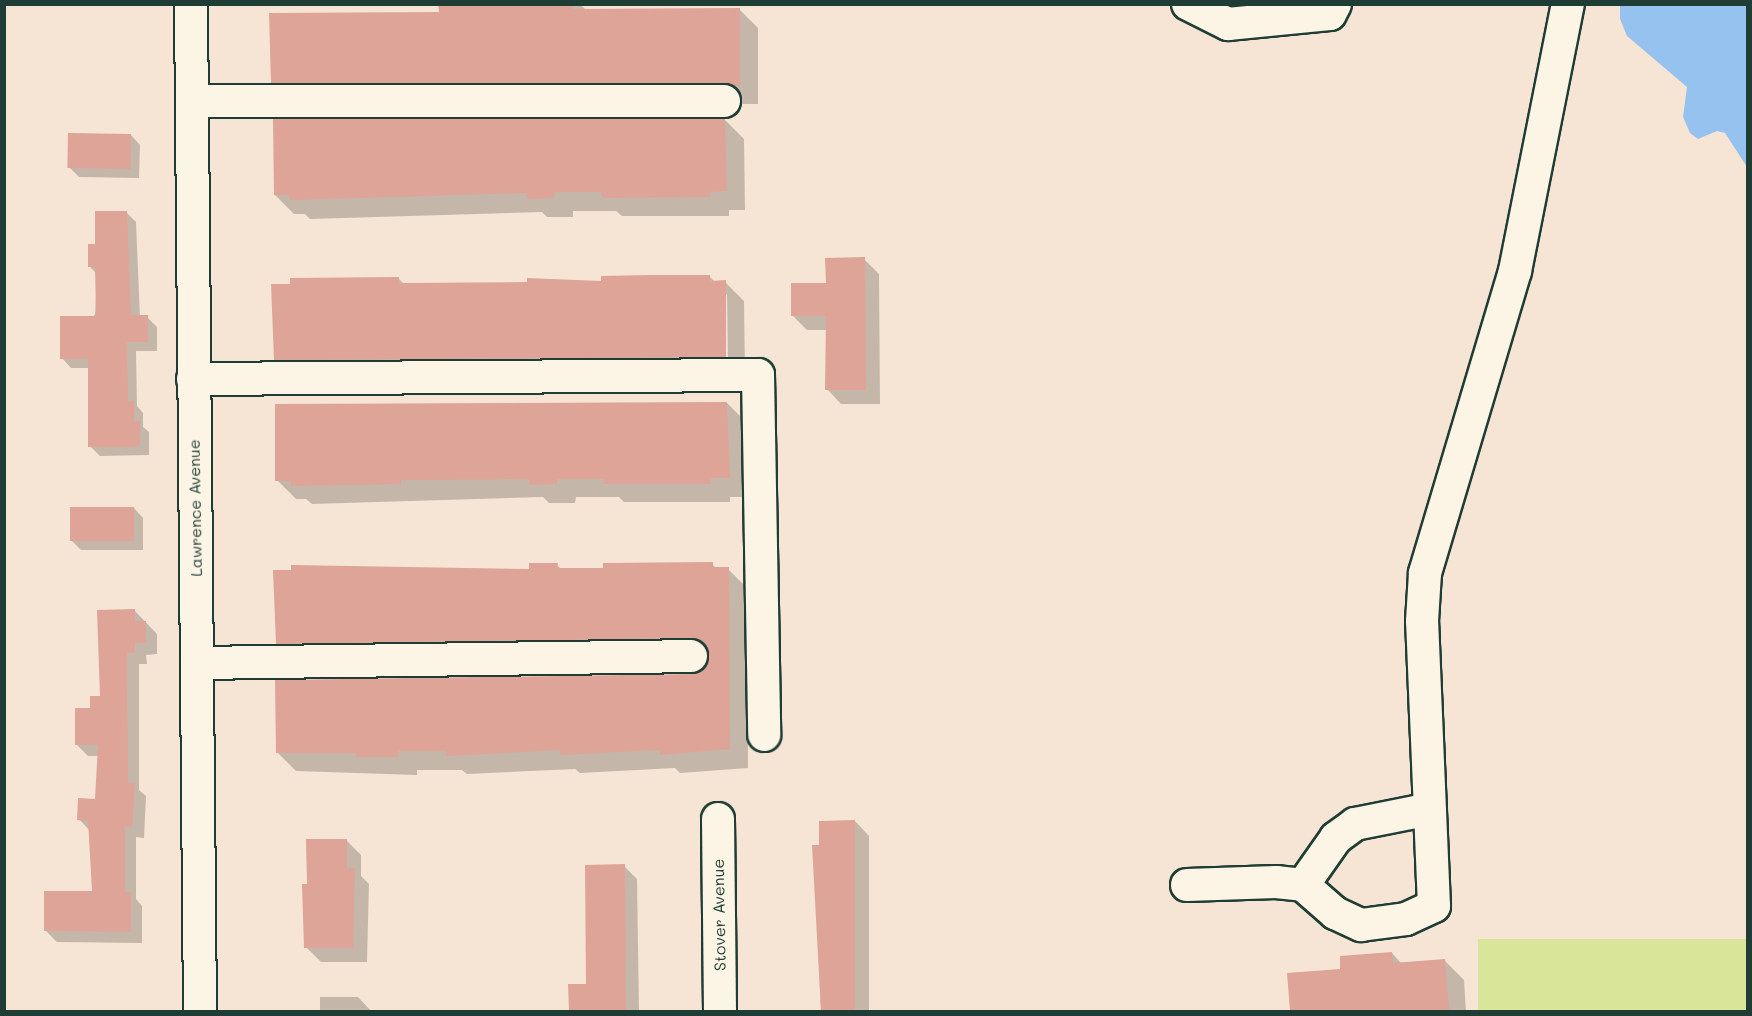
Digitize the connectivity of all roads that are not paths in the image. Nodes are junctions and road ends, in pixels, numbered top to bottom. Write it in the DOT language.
graph roads {
  1 [pos="191,4"];
  2 [pos="1188,4"];
  3 [pos="1335,4"];
  4 [pos="1568,4"];
  5 [pos="192,101"];
  6 [pos="724,101"];
  7 [pos="193,379"];
  8 [pos="691,656"];
  9 [pos="197,663"];
  10 [pos="764,735"];
  11 [pos="1430,809"];
  12 [pos="718,819"];
  13 [pos="1187,885"];
  14 [pos="1303,885"];
  15 [pos="200,1011"];
  16 [pos="720,1011"];
  1 -- 5 [label="street, Lawrence Avenue"];
  2 -- 3 [label="street"];
  4 -- 11 [label="street"];
  5 -- 6 [label="street"];
  5 -- 7 [label="street, Lawrence Avenue"];
  7 -- 9 [label="street, Lawrence Avenue"];
  7 -- 10 [label="street"];
  8 -- 9 [label="street"];
  9 -- 15 [label="street, Lawrence Avenue"];
  11 -- 14 [label="street"];
  11 -- 14 [label="street"];
  12 -- 16 [label="street, Stover Avenue"];
  13 -- 14 [label="street"];
}
